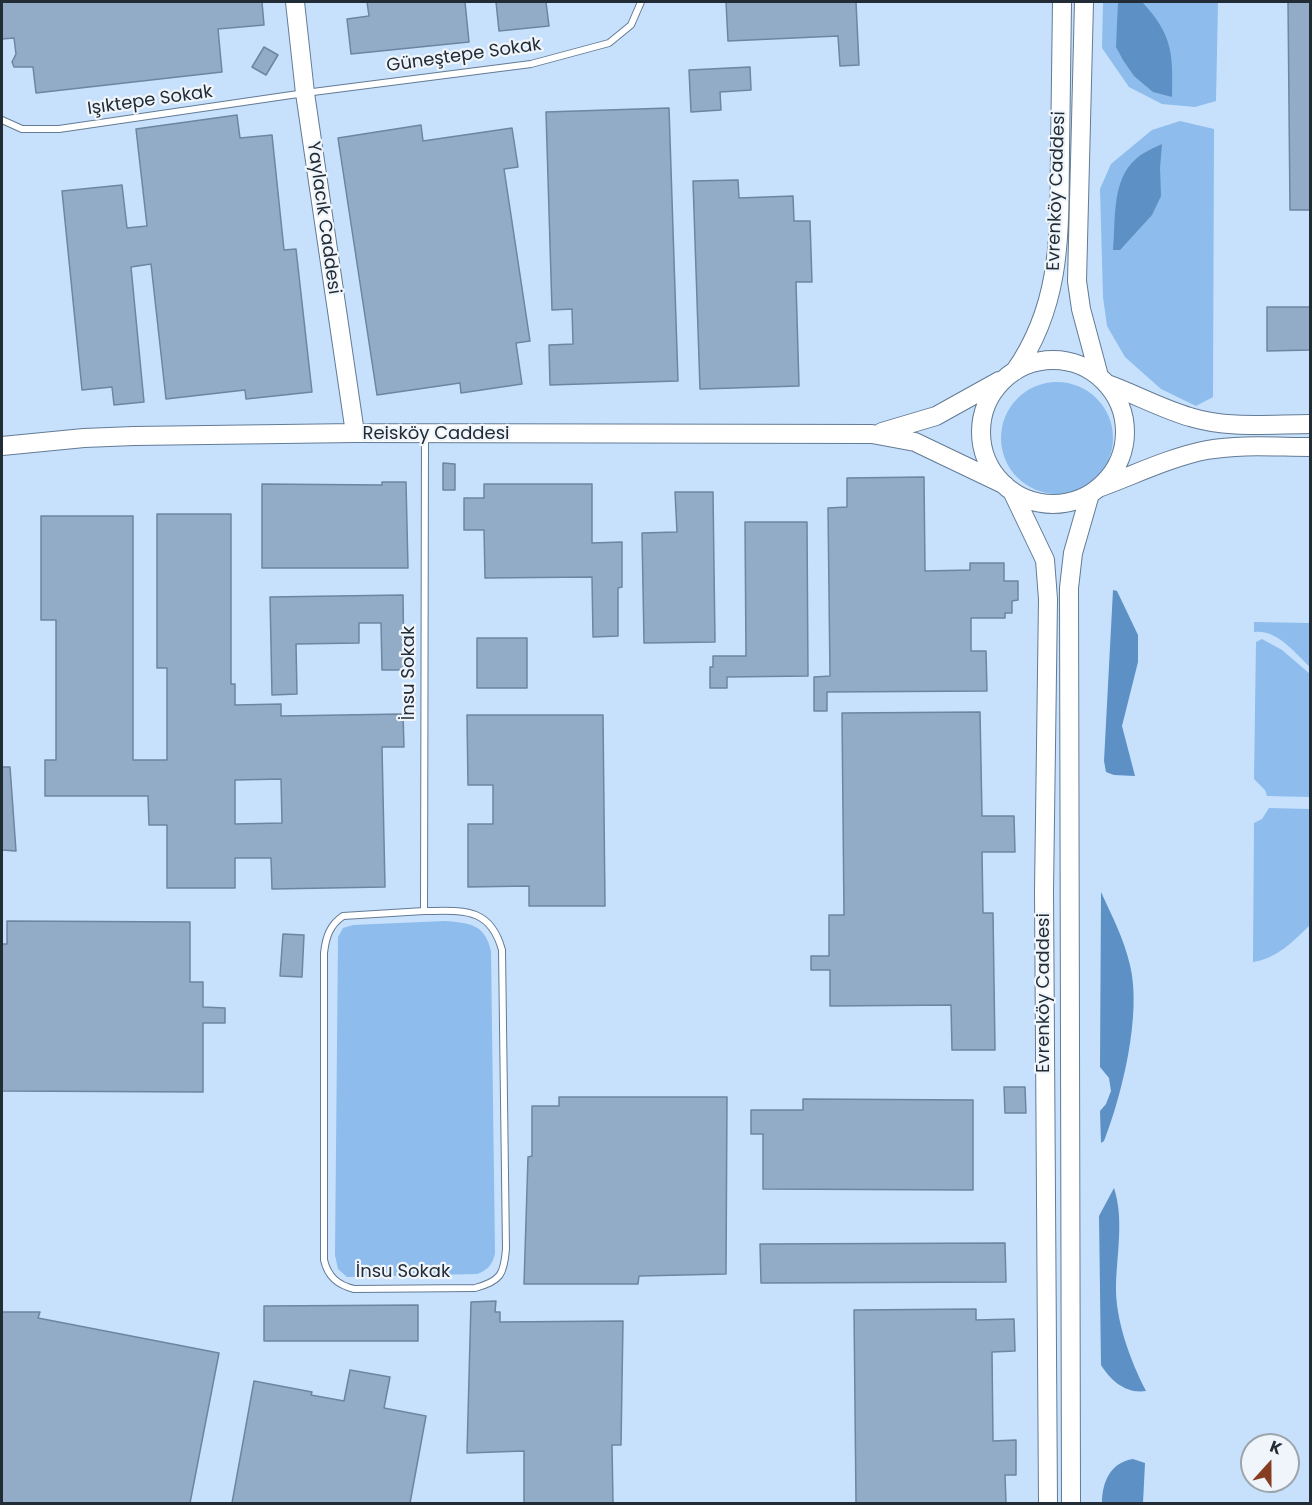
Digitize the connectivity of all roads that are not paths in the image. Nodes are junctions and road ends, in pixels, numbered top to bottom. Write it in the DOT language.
graph roads {
  1 [pos="295,2"];
  2 [pos="641,2"];
  3 [pos="1062,2"];
  4 [pos="1084,2"];
  5 [pos="305,93"];
  6 [pos="2,120"];
  7 [pos="1010,374"];
  8 [pos="1103,380"];
  9 [pos="1311,424"];
  10 [pos="355,434"];
  11 [pos="872,434"];
  12 [pos="425,435"];
  13 [pos="2,446"];
  14 [pos="1311,447"];
  15 [pos="1009,488"];
  16 [pos="1095,490"];
  17 [pos="424,911"];
  18 [pos="1048,1503"];
  19 [pos="1071,1503"];
  1 -- 5 [label="main road, Yaylacık Caddesi"];
  2 -- 5 [label="lane, Güneştepe Sokak"];
  3 -- 7 [label="main road, Evrenköy Caddesi"];
  4 -- 8 [label="main road, Evrenköy Caddesi"];
  5 -- 6 [label="lane, Işıktepe Sokak"];
  5 -- 10 [label="main road, Yaylacık Caddesi"];
  7 -- 8 [label="main road"];
  7 -- 11 [label="main road, Reisköy Caddesi"];
  7 -- 15 [label="main road"];
  8 -- 9 [label="main road"];
  8 -- 16 [label="main road"];
  10 -- 12 [label="main road, Reisköy Caddesi"];
  10 -- 13 [label="main road, Reisköy Caddesi"];
  11 -- 12 [label="main road, Reisköy Caddesi"];
  11 -- 15 [label="main road, Reisköy Caddesi"];
  12 -- 17 [label="lane, İnsu Sokak"];
  14 -- 16 [label="main road"];
  15 -- 16 [label="main road"];
  15 -- 18 [label="main road, Evrenköy Caddesi"];
  16 -- 19 [label="main road, Evrenköy Caddesi"];
  17 -- 17 [label="lane, İnsu Sokak"];
}
